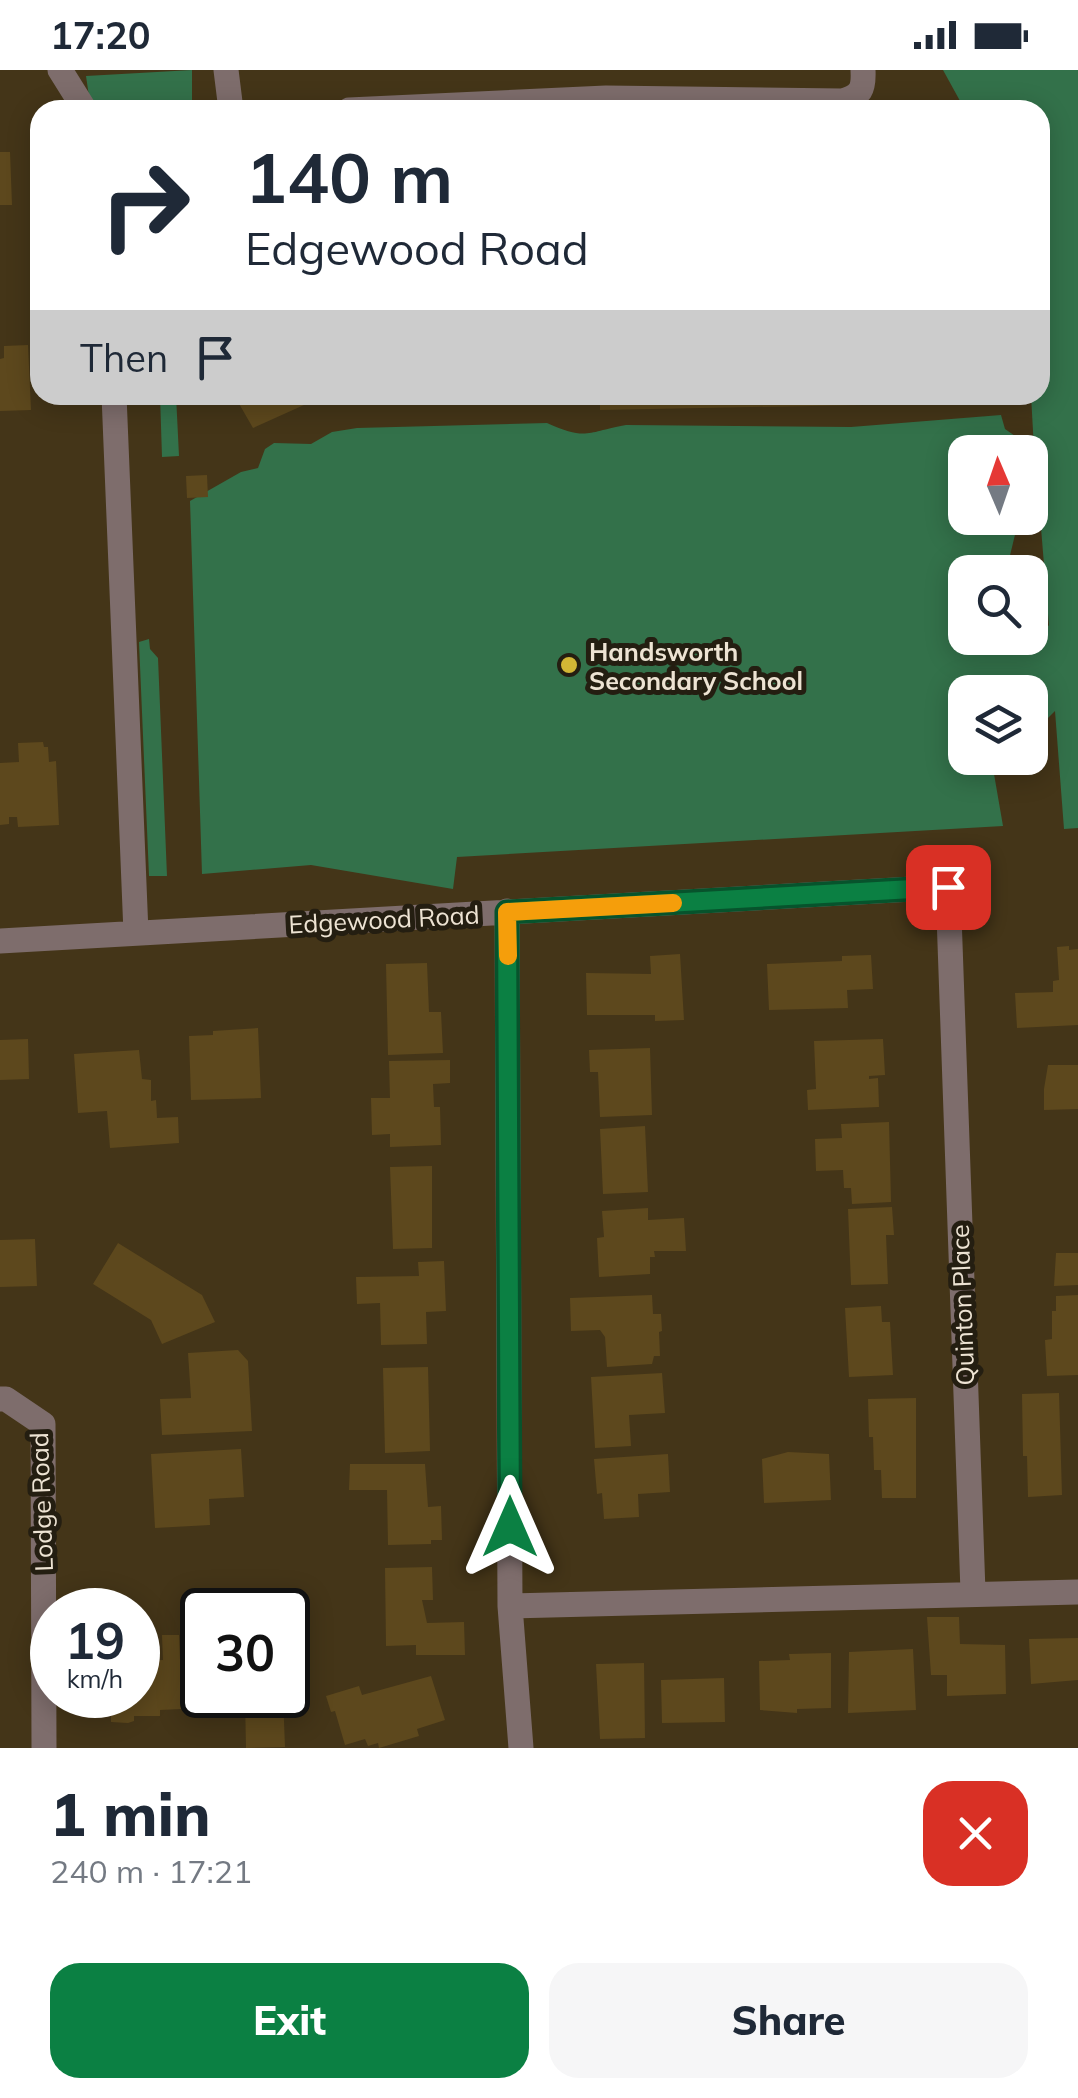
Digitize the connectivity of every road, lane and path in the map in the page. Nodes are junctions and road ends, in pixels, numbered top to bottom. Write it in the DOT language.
graph roads {
  1 [pos="60,70"];
  2 [pos="226,70"];
  3 [pos="863,70"];
  4 [pos="79,100"];
  5 [pos="236,100"];
  6 [pos="580,100"];
  7 [pos="724,100"];
  8 [pos="846,100"];
  9 [pos="114,405"];
  10 [pos="948,887"];
  11 [pos="507,912"];
  12 [pos="136,933"];
  13 [pos="0,941"];
  14 [pos="0,1399"];
  15 [pos="973,1592"];
  16 [pos="1078,1592"];
  17 [pos="510,1606"];
  18 [pos="44,1748"];
  19 [pos="522,1748"];
  1 -- 4 [label="street"];
  2 -- 5 [label="street"];
  3 -- 8 [label="street"];
  6 -- 7 [label="street"];
  9 -- 12 [label="street"];
  10 -- 11 [label="street, Edgewood Road"];
  10 -- 15 [label="street, Quinton Place"];
  11 -- 12 [label="street, Edgewood Road"];
  11 -- 17 [label="street"];
  12 -- 13 [label="street, Edgewood Road"];
  14 -- 18 [label="street, Lodge Road"];
  15 -- 16 [label="street"];
  15 -- 17 [label="street"];
  17 -- 19 [label="street"];
}
